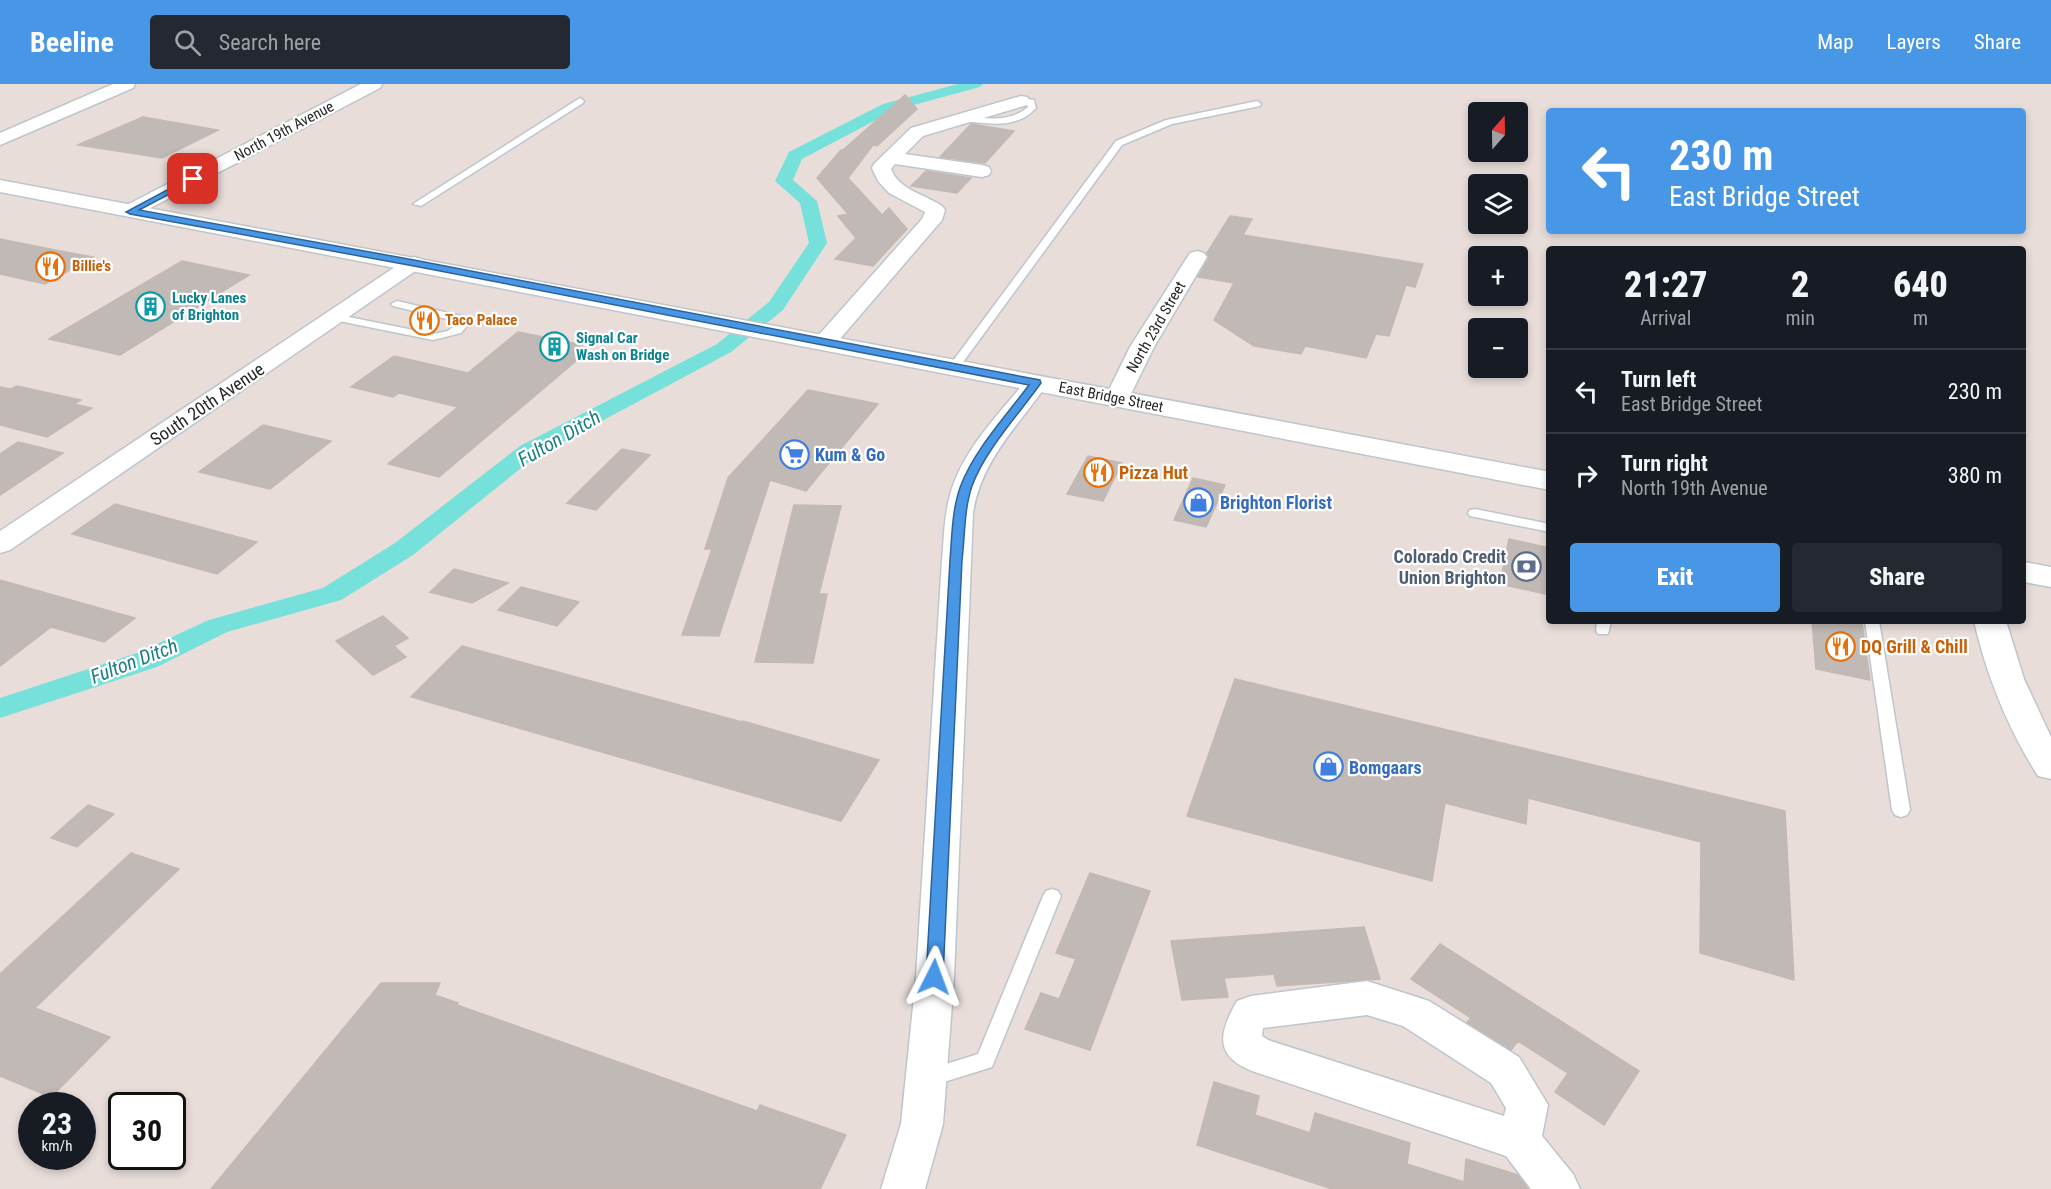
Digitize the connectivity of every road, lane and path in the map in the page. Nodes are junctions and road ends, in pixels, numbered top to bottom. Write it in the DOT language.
graph roads {
  1 [pos="127,84"];
  2 [pos="374,84"];
  3 [pos="580,101"];
  4 [pos="1021,101"];
  5 [pos="1257,104"];
  6 [pos="0,140"];
  7 [pos="892,158"];
  8 [pos="982,171"];
  9 [pos="0,186"];
  10 [pos="418,204"];
  11 [pos="130,212"];
  12 [pos="1197,257"];
  13 [pos="414,263"];
  14 [pos="397,304"];
  15 [pos="334,317"];
  16 [pos="825,342"];
  17 [pos="954,367"];
  18 [pos="1036,383"];
  19 [pos="1117,398"];
  20 [pos="1546,480"];
  21 [pos="1475,513"];
  22 [pos="1546,527"];
  23 [pos="0,544"];
  24 [pos="2026,572"];
  25 [pos="2051,578"];
  26 [pos="1872,624"];
  27 [pos="1991,624"];
  28 [pos="2051,766"];
  29 [pos="1901,810"];
  30 [pos="1052,896"];
  31 [pos="926,1079"];
  32 [pos="1520,1141"];
  33 [pos="903,1189"];
  34 [pos="1558,1189"];
  1 -- 6 [label="street"];
  2 -- 11 [label="street, North 19th Avenue"];
  3 -- 10 [label="lane"];
  4 -- 7 [label="street"];
  5 -- 17 [label="lane"];
  7 -- 8 [label="street"];
  7 -- 16 [label="street"];
  9 -- 11 [label="main road, East Bridge Street"];
  11 -- 13 [label="main road, East Bridge Street"];
  12 -- 19 [label="street, North 23rd Street"];
  13 -- 15 [label="street, South 20th Avenue"];
  13 -- 16 [label="main road, East Bridge Street"];
  14 -- 15 [label="lane"];
  15 -- 23 [label="street, South 20th Avenue"];
  16 -- 17 [label="main road, East Bridge Street"];
  17 -- 18 [label="main road, East Bridge Street"];
  18 -- 19 [label="main road, East Bridge Street"];
  18 -- 31 [label="street"];
  19 -- 20 [label="main road, East Bridge Street"];
  21 -- 22 [label="lane"];
  24 -- 25 [label="main road"];
  26 -- 29 [label="lane"];
  27 -- 28 [label="main road"];
  30 -- 31 [label="lane"];
  31 -- 33 [label="street"];
  32 -- 32 [label="street"];
  32 -- 34 [label="street"];
}
